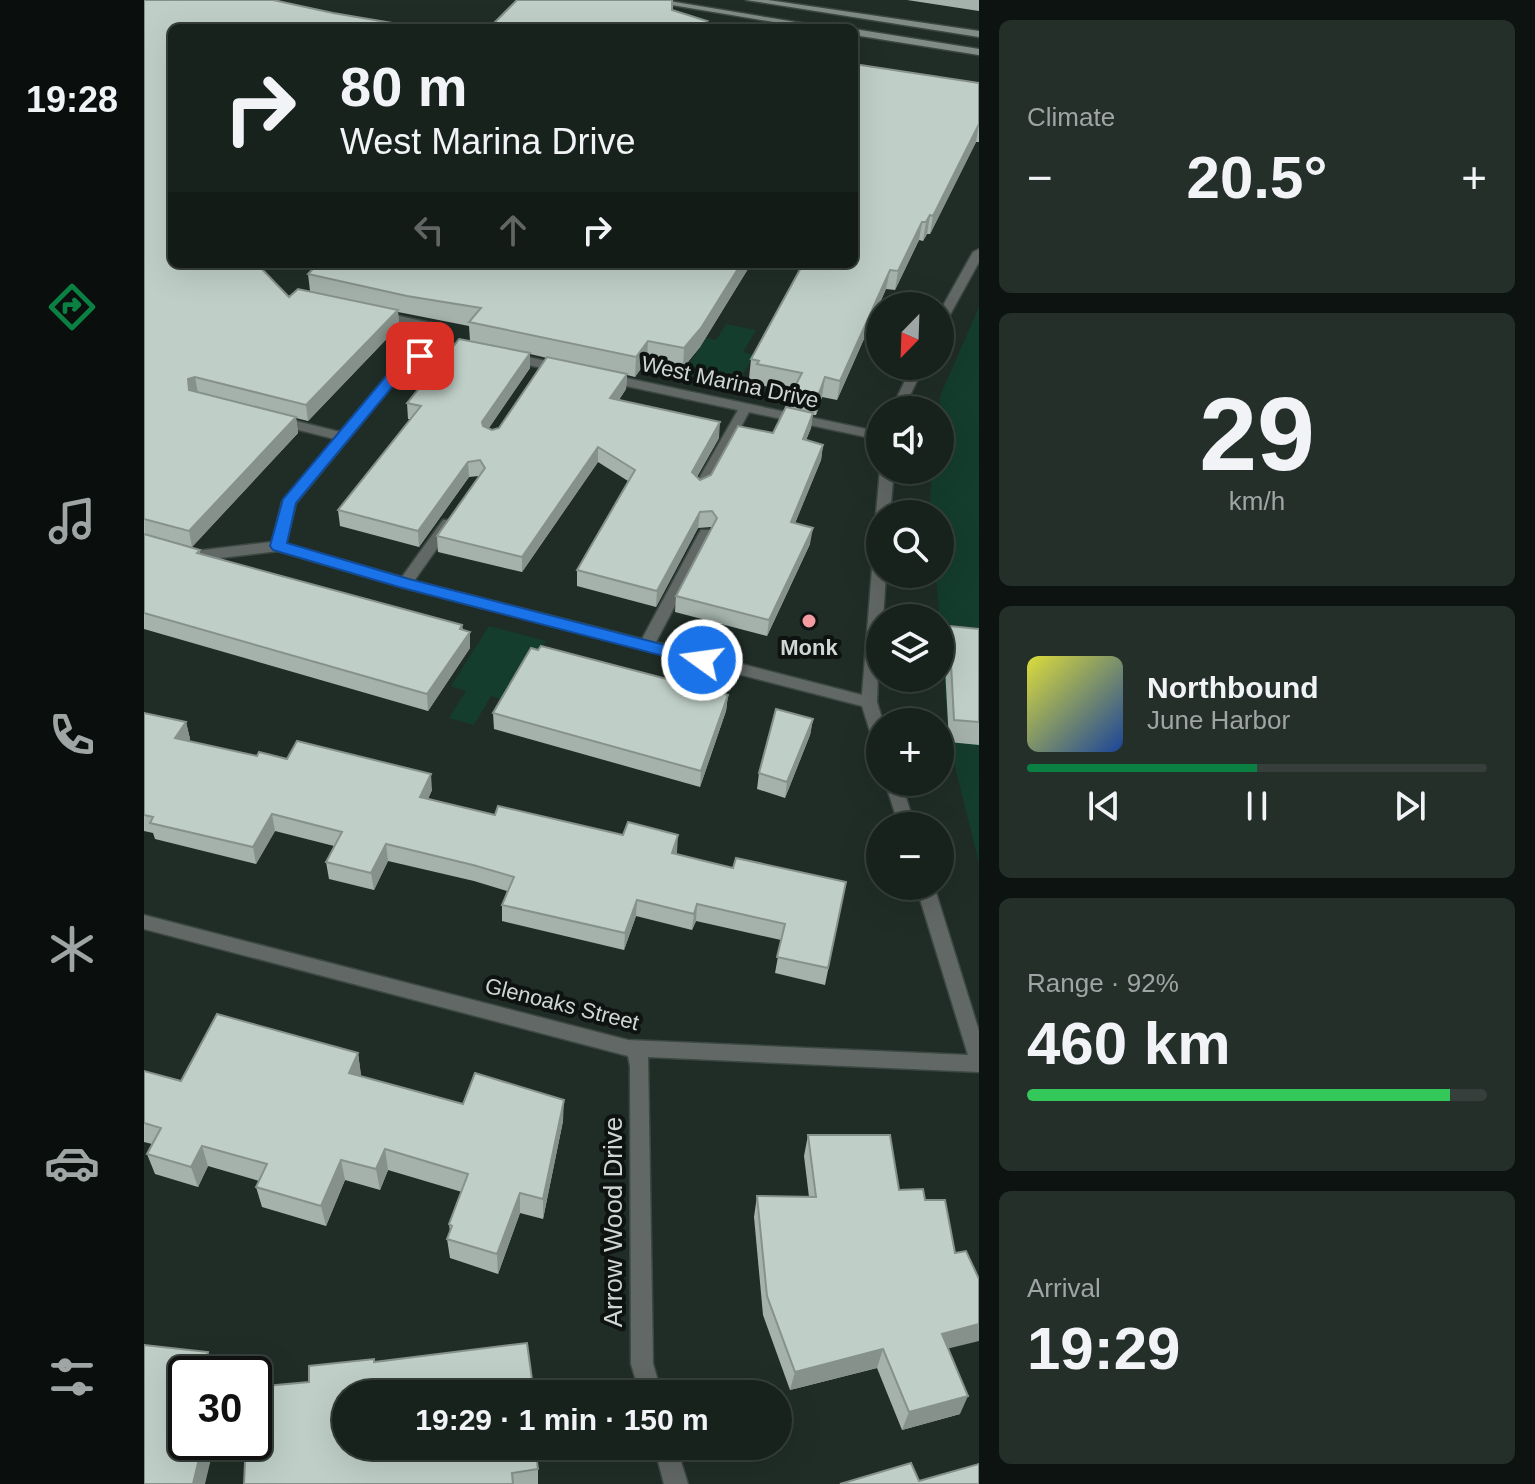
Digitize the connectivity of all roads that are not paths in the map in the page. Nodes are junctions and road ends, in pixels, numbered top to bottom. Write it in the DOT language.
graph roads {
  1 [pos="646,0"];
  2 [pos="750,0"];
  3 [pos="801,24"];
  4 [pos="858,33"];
  5 [pos="979,34"];
  6 [pos="979,52"];
  7 [pos="979,252"];
  8 [pos="954,297"];
  9 [pos="361,312"];
  10 [pos="439,347"];
  11 [pos="574,371"];
  12 [pos="590,374"];
  13 [pos="745,408"];
  14 [pos="256,415"];
  15 [pos="866,433"];
  16 [pos="344,437"];
  17 [pos="700,489"];
  18 [pos="458,507"];
  19 [pos="706,533"];
  20 [pos="144,541"];
  21 [pos="278,546"];
  22 [pos="405,583"];
  23 [pos="878,588"];
  24 [pos="646,646"];
  25 [pos="869,702"];
  26 [pos="871,708"];
  27 [pos="929,900"];
  28 [pos="144,922"];
  29 [pos="636,1048"];
  30 [pos="979,1062"];
  31 [pos="647,1380"];
  32 [pos="669,1460"];
  33 [pos="676,1484"];
  1 -- 3 [label="main road"];
  2 -- 5 [label="main road"];
  4 -- 6 [label="main road"];
  7 -- 8 [label="street"];
  9 -- 10 [label="street"];
  10 -- 11 [label="street"];
  10 -- 16 [label="street"];
  12 -- 13 [label="street, West Marina Drive"];
  13 -- 15 [label="street, West Marina Drive"];
  13 -- 17 [label="street"];
  14 -- 16 [label="street"];
  16 -- 21 [label="street"];
  18 -- 22 [label="street"];
  19 -- 24 [label="street"];
  20 -- 21 [label="street"];
  21 -- 22 [label="street"];
  22 -- 24 [label="street"];
  23 -- 25 [label="street"];
  24 -- 25 [label="street"];
  25 -- 26 [label="street"];
  27 -- 30 [label="street"];
  28 -- 29 [label="street, Glenoaks Street"];
  29 -- 30 [label="street, Glenoaks Street"];
  29 -- 31 [label="street, Arrow Wood Drive"];
  32 -- 33 [label="street"];
}
